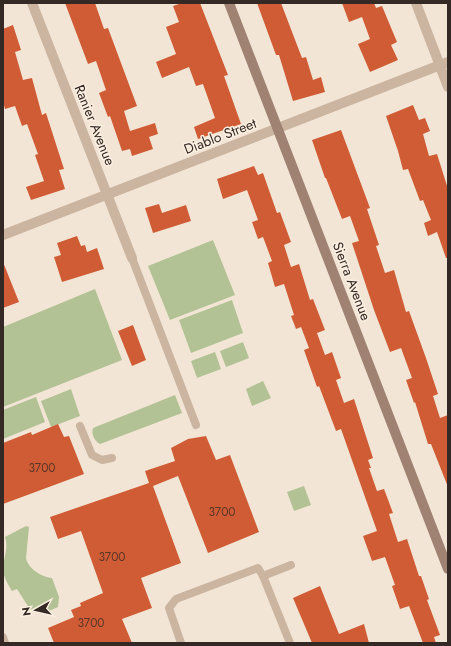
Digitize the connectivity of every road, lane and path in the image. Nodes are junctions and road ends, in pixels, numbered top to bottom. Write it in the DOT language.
graph roads {
  1 [pos="32,3"];
  2 [pos="229,3"];
  3 [pos="416,3"];
  4 [pos="444,64"];
  5 [pos="448,87"];
  6 [pos="279,128"];
  7 [pos="108,195"];
  8 [pos="3,235"];
  9 [pos="132,258"];
  10 [pos="196,425"];
  11 [pos="80,426"];
  12 [pos="112,458"];
  13 [pos="291,565"];
  14 [pos="448,569"];
  15 [pos="263,576"];
  16 [pos="3,637"];
  17 [pos="5,643"];
  18 [pos="181,643"];
  19 [pos="290,643"];
  1 -- 7 [label="street, Ranier Avenue"];
  2 -- 6 [label="street, Sierra Avenue"];
  3 -- 4 [label="street"];
  4 -- 5 [label="street"];
  4 -- 6 [label="street, Diablo Street"];
  6 -- 7 [label="street, Diablo Street"];
  6 -- 14 [label="street, Sierra Avenue"];
  7 -- 8 [label="street, Diablo Street"];
  7 -- 9 [label="street, Ranier Avenue"];
  9 -- 10 [label="lane"];
  11 -- 12 [label="lane"];
  13 -- 15 [label="lane"];
  15 -- 18 [label="lane"];
  15 -- 19 [label="lane"];
  16 -- 17 [label="lane"];
}
